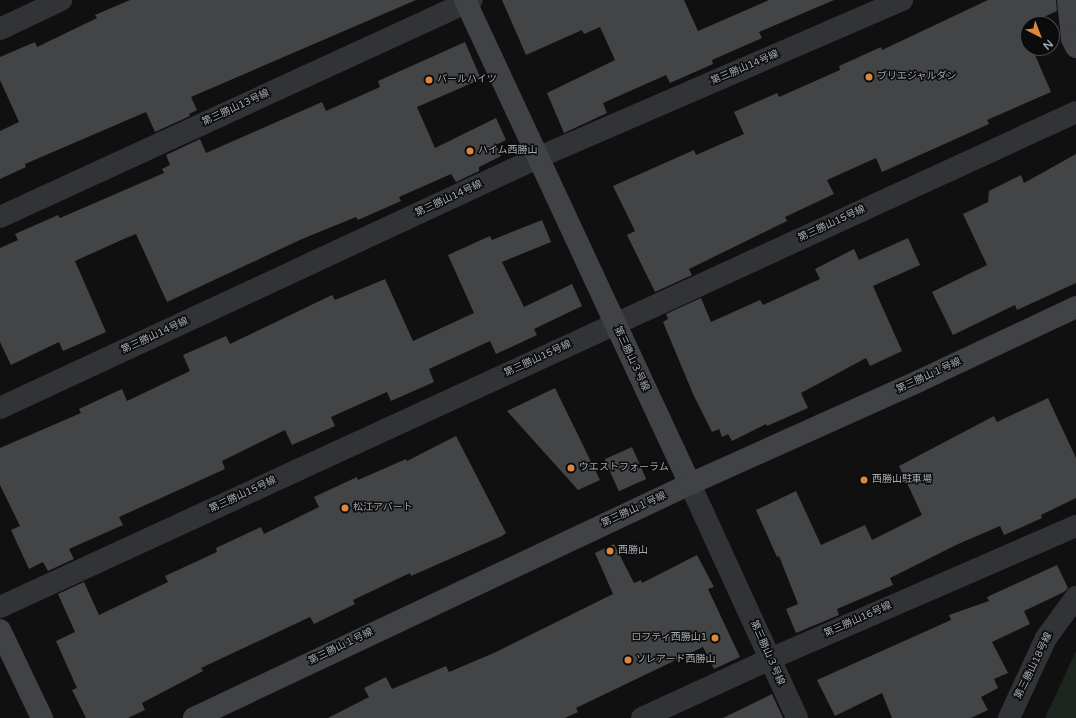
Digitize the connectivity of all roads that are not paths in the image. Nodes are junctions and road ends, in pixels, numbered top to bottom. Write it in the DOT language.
graph roads {
  1 [pos="61,0"];
  2 [pos="902,0"];
  3 [pos="1068,0"];
  4 [pos="468,1"];
  5 [pos="0,29"];
  6 [pos="1076,47"];
  7 [pos="1076,112"];
  8 [pos="537,158"];
  9 [pos="0,217"];
  10 [pos="1076,306"];
  11 [pos="614,324"];
  12 [pos="0,408"];
  13 [pos="690,484"];
  14 [pos="1076,526"];
  15 [pos="1076,597"];
  16 [pos="0,607"];
  17 [pos="0,630"];
  18 [pos="770,659"];
  19 [pos="42,718"];
  20 [pos="194,718"];
  21 [pos="642,718"];
  22 [pos="797,718"];
  23 [pos="1009,718"];
  1 -- 5 [label="street"];
  2 -- 8 [label="street, 第三勝山14号線"];
  3 -- 6 [label="street"];
  4 -- 8 [label="street, 第三勝山３号線"];
  4 -- 9 [label="street, 第三勝山13号線"];
  7 -- 11 [label="street, 第三勝山15号線"];
  8 -- 11 [label="street, 第三勝山３号線"];
  8 -- 12 [label="street, 第三勝山14号線"];
  10 -- 13 [label="street, 第三勝山１号線"];
  11 -- 13 [label="street, 第三勝山３号線"];
  11 -- 16 [label="street, 第三勝山15号線"];
  13 -- 18 [label="street, 第三勝山３号線"];
  13 -- 20 [label="street, 第三勝山１号線"];
  14 -- 18 [label="street, 第三勝山16号線"];
  15 -- 23 [label="street, 第三勝山18号線"];
  17 -- 19 [label="street"];
  18 -- 21 [label="street, 第三勝山16号線"];
  18 -- 22 [label="street, 第三勝山３号線"];
}
